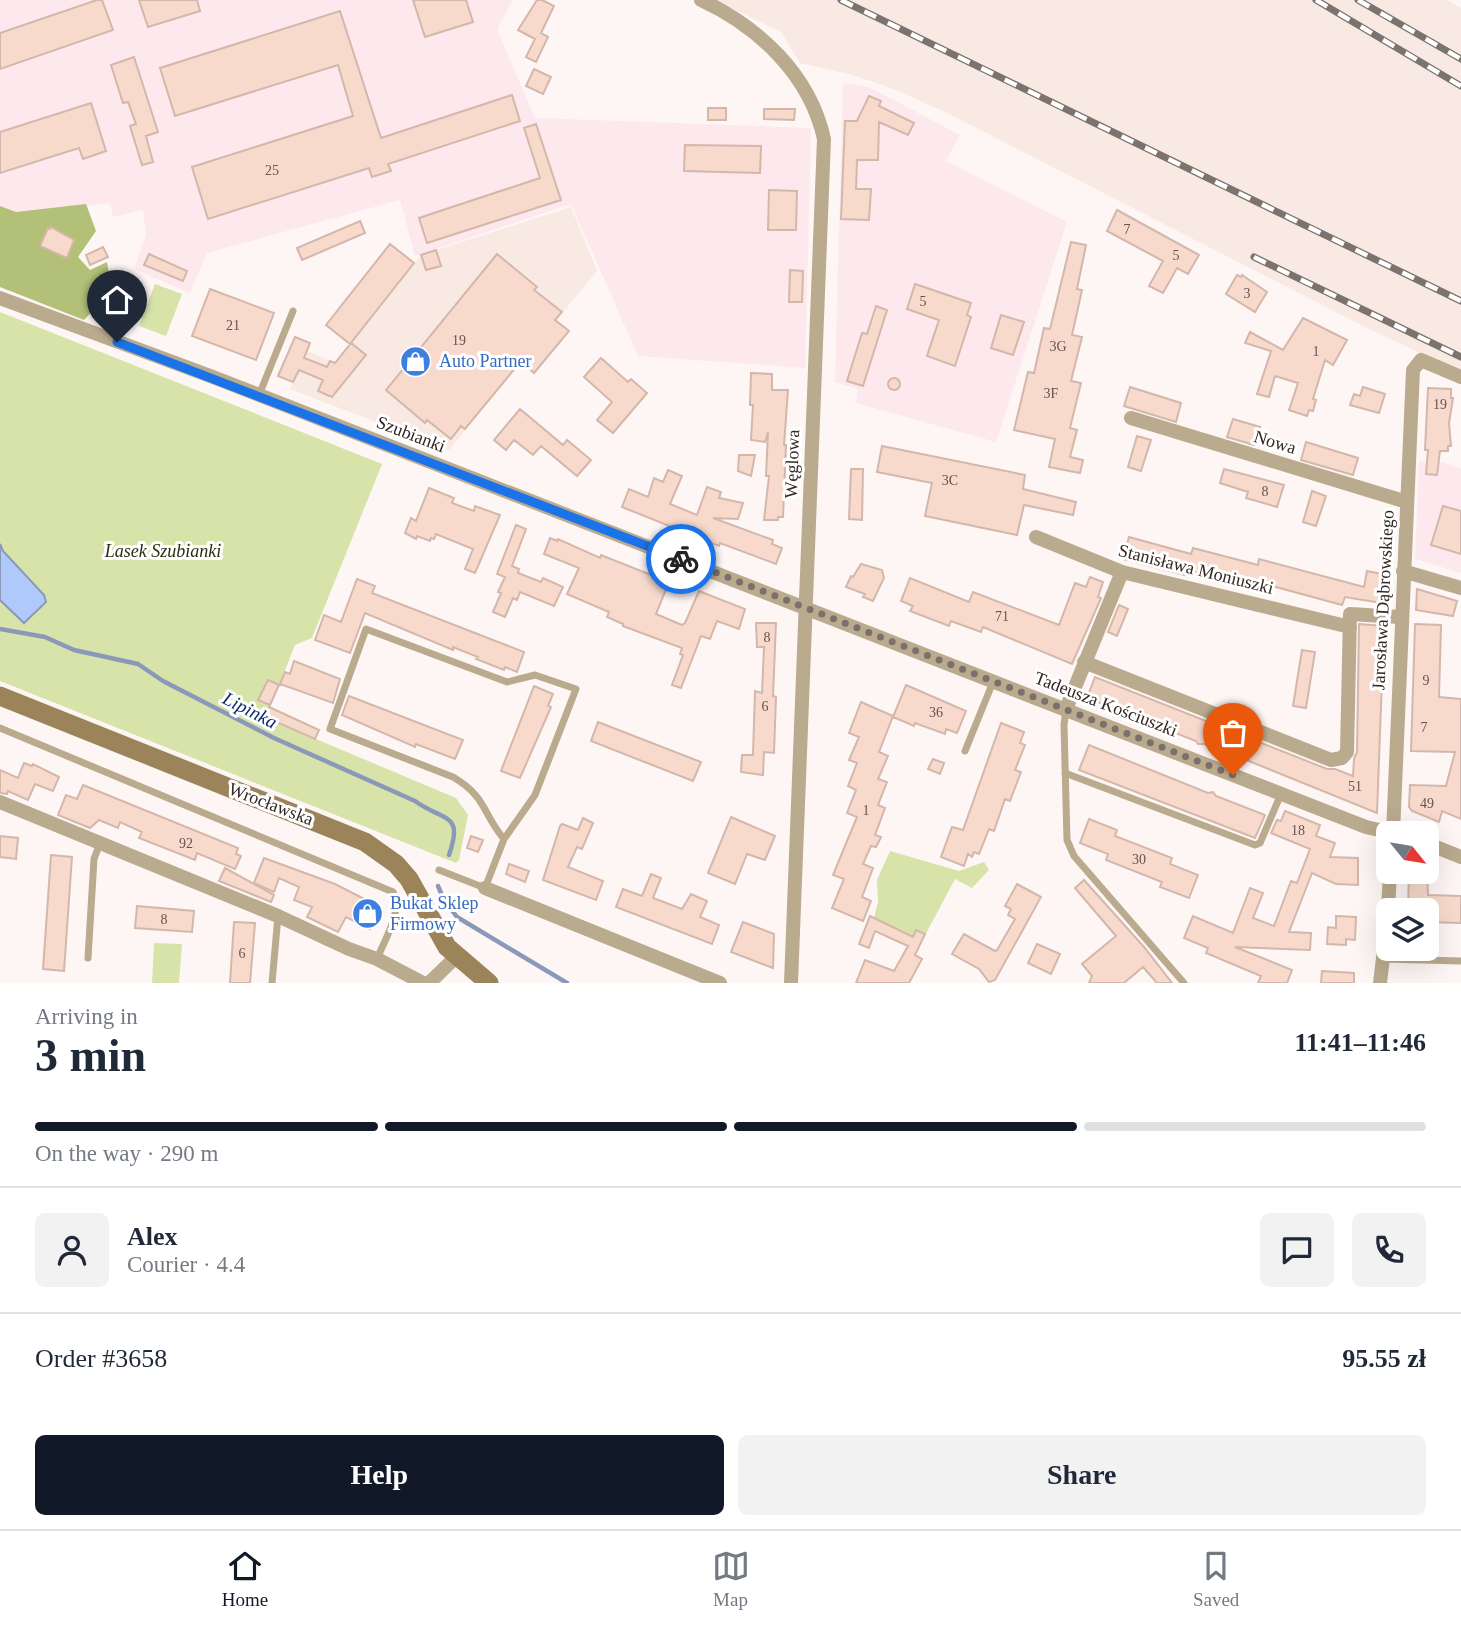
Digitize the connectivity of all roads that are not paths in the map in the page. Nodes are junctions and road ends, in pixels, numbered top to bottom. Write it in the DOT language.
graph roads {
  1 [pos="701,0"];
  2 [pos="0,298"];
  3 [pos="293,311"];
  4 [pos="1461,377"];
  5 [pos="259,396"];
  6 [pos="1131,418"];
  7 [pos="1408,502"];
  8 [pos="1036,537"];
  9 [pos="1403,571"];
  10 [pos="1122,572"];
  11 [pos="1461,588"];
  12 [pos="806,609"];
  13 [pos="1400,617"];
  14 [pos="1350,627"];
  15 [pos="1084,662"];
  16 [pos="993,681"];
  17 [pos="0,696"];
  18 [pos="1066,709"];
  19 [pos="0,728"];
  20 [pos="965,751"];
  21 [pos="1065,774"];
  22 [pos="1281,793"];
  23 [pos="0,802"];
  24 [pos="1393,821"];
  25 [pos="1376,829"];
  26 [pos="504,839"];
  27 [pos="100,843"];
  28 [pos="1439,848"];
  29 [pos="1461,857"];
  30 [pos="439,870"];
  31 [pos="485,888"];
  32 [pos="278,916"];
  33 [pos="456,957"];
  34 [pos="88,958"];
  35 [pos="377,959"];
  36 [pos="1439,960"];
  37 [pos="1383,961"];
  38 [pos="1461,961"];
  39 [pos="272,983"];
  40 [pos="423,983"];
  41 [pos="429,983"];
  42 [pos="489,983"];
  43 [pos="720,983"];
  44 [pos="791,983"];
  45 [pos="1184,983"];
  46 [pos="1380,983"];
  1 -- 12 [label="street, Węglowa"];
  2 -- 5 [label="street, Szubianki"];
  3 -- 5 [label="lane"];
  4 -- 7 [label="street, Jarosława Dąbrowskiego"];
  5 -- 12 [label="street, Szubianki"];
  6 -- 7 [label="street, Nowa"];
  7 -- 9 [label="street, Jarosława Dąbrowskiego"];
  8 -- 10 [label="street, Stanisława Moniuszki"];
  9 -- 11 [label="street"];
  9 -- 13 [label="street, Jarosława Dąbrowskiego"];
  10 -- 14 [label="street, Stanisława Moniuszki"];
  10 -- 15 [label="street"];
  12 -- 16 [label="street, Tadeusza Kościuszki"];
  12 -- 44 [label="street, Węglowa"];
  13 -- 14 [label="street"];
  13 -- 24 [label="street, Jarosława Dąbrowskiego"];
  14 -- 15 [label="street"];
  15 -- 18 [label="street"];
  16 -- 18 [label="street, Tadeusza Kościuszki"];
  16 -- 20 [label="lane"];
  17 -- 33 [label="street, Wrocławska"];
  18 -- 21 [label="lane"];
  18 -- 22 [label="street, Tadeusza Kościuszki"];
  19 -- 35 [label="lane, Wrocławska"];
  21 -- 22 [label="lane"];
  21 -- 45 [label="lane"];
  22 -- 25 [label="street, Tadeusza Kościuszki"];
  23 -- 27 [label="street"];
  26 -- 26 [label="lane"];
  26 -- 31 [label="lane"];
  27 -- 32 [label="street"];
  27 -- 34 [label="lane"];
  28 -- 29 [label="street"];
  30 -- 31 [label="lane"];
  31 -- 43 [label="street"];
  32 -- 35 [label="street"];
  32 -- 39 [label="lane"];
  33 -- 41 [label="street"];
  33 -- 42 [label="street, Wrocławska"];
  35 -- 40 [label="street"];
  36 -- 38 [label="lane"];
  37 -- 46 [label="street"];
}
